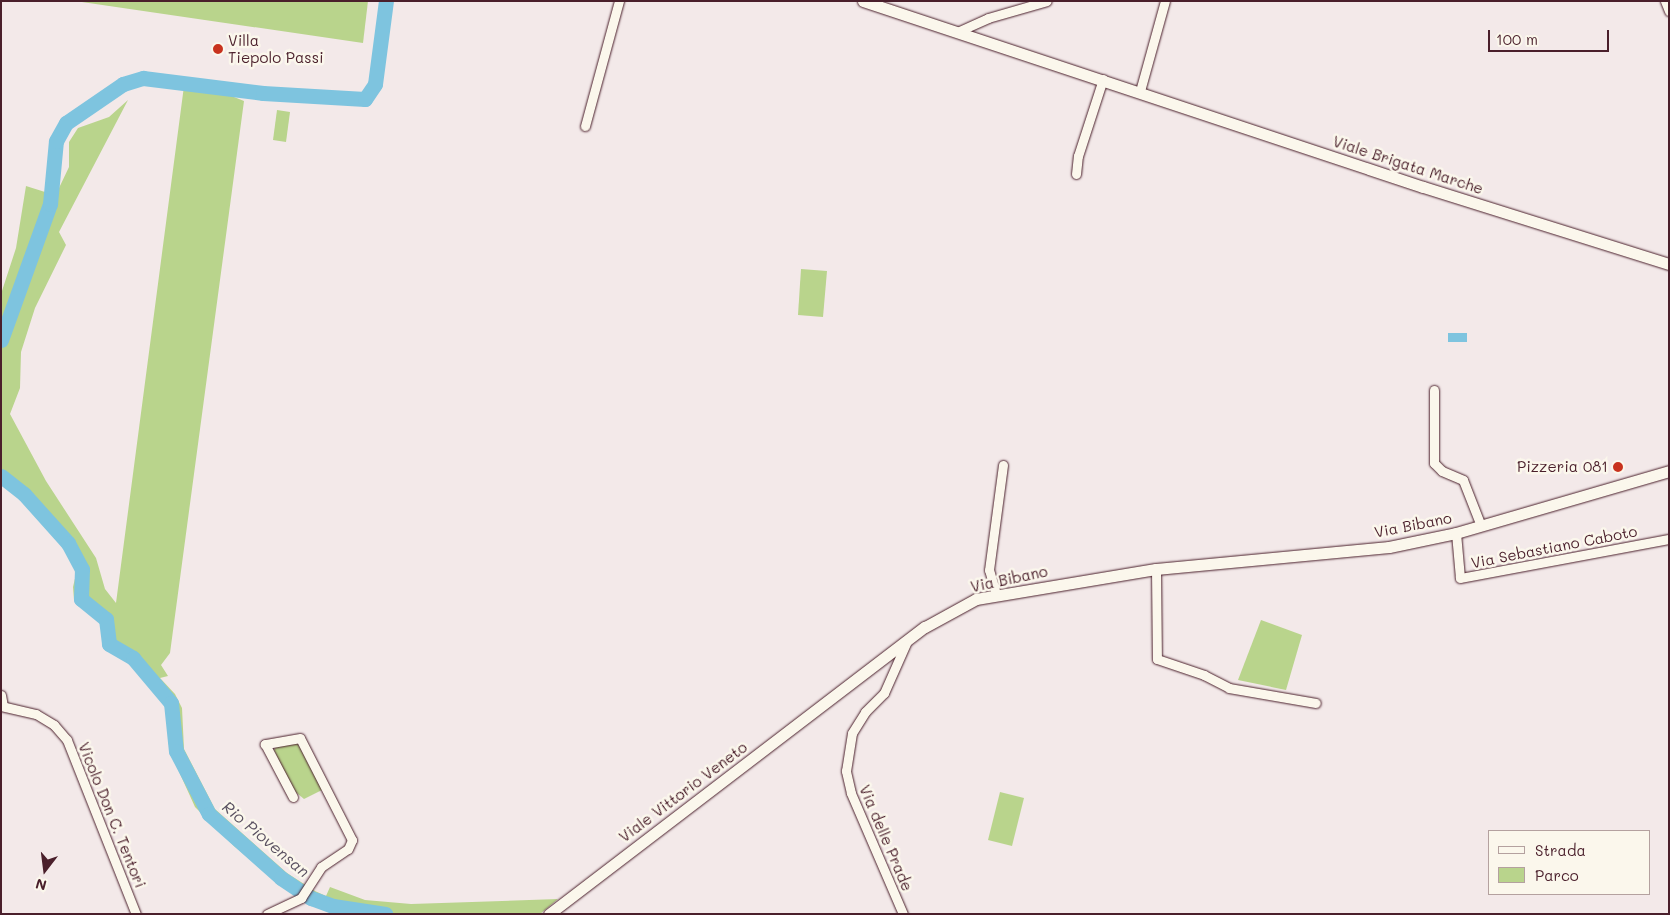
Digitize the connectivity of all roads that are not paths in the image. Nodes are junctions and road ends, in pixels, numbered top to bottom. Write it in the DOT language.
graph roads {
  1 [pos="619,1"];
  2 [pos="863,1"];
  3 [pos="1047,1"];
  4 [pos="1165,1"];
  5 [pos="1665,1"];
  6 [pos="1669,11"];
  7 [pos="958,32"];
  8 [pos="1104,79"];
  9 [pos="1140,91"];
  10 [pos="585,126"];
  11 [pos="1076,174"];
  12 [pos="1669,264"];
  13 [pos="1434,390"];
  14 [pos="1003,465"];
  15 [pos="1669,471"];
  16 [pos="1481,526"];
  17 [pos="1456,533"];
  18 [pos="1669,539"];
  19 [pos="1156,569"];
  20 [pos="996,594"];
  21 [pos="907,640"];
  22 [pos="836,694"];
  23 [pos="1,695"];
  24 [pos="1316,703"];
  25 [pos="2,706"];
  26 [pos="293,797"];
  27 [pos="136,914"];
  28 [pos="267,914"];
  29 [pos="549,914"];
  30 [pos="903,914"];
  1 -- 10 [label="street"];
  2 -- 7 [label="street, Viale Brigata Marche"];
  3 -- 7 [label="street"];
  4 -- 9 [label="street"];
  5 -- 6 [label="street"];
  7 -- 8 [label="street, Viale Brigata Marche"];
  8 -- 9 [label="street, Viale Brigata Marche"];
  8 -- 11 [label="street"];
  9 -- 12 [label="street, Viale Brigata Marche"];
  13 -- 16 [label="street"];
  14 -- 20 [label="street"];
  15 -- 16 [label="street, Via Bibano"];
  16 -- 17 [label="street, Via Bibano"];
  17 -- 18 [label="street, Via Sebastiano Caboto"];
  17 -- 19 [label="street, Via Bibano"];
  19 -- 20 [label="street, Via Bibano"];
  19 -- 24 [label="street"];
  20 -- 21 [label="street, Via Bibano"];
  21 -- 22 [label="street, Via Bibano"];
  21 -- 30 [label="street, Via delle Prade"];
  22 -- 29 [label="street, Viale Vittorio Veneto"];
  23 -- 25 [label="street"];
  25 -- 27 [label="street, Vicolo Don C. Tentori"];
  26 -- 28 [label="street"];
}
